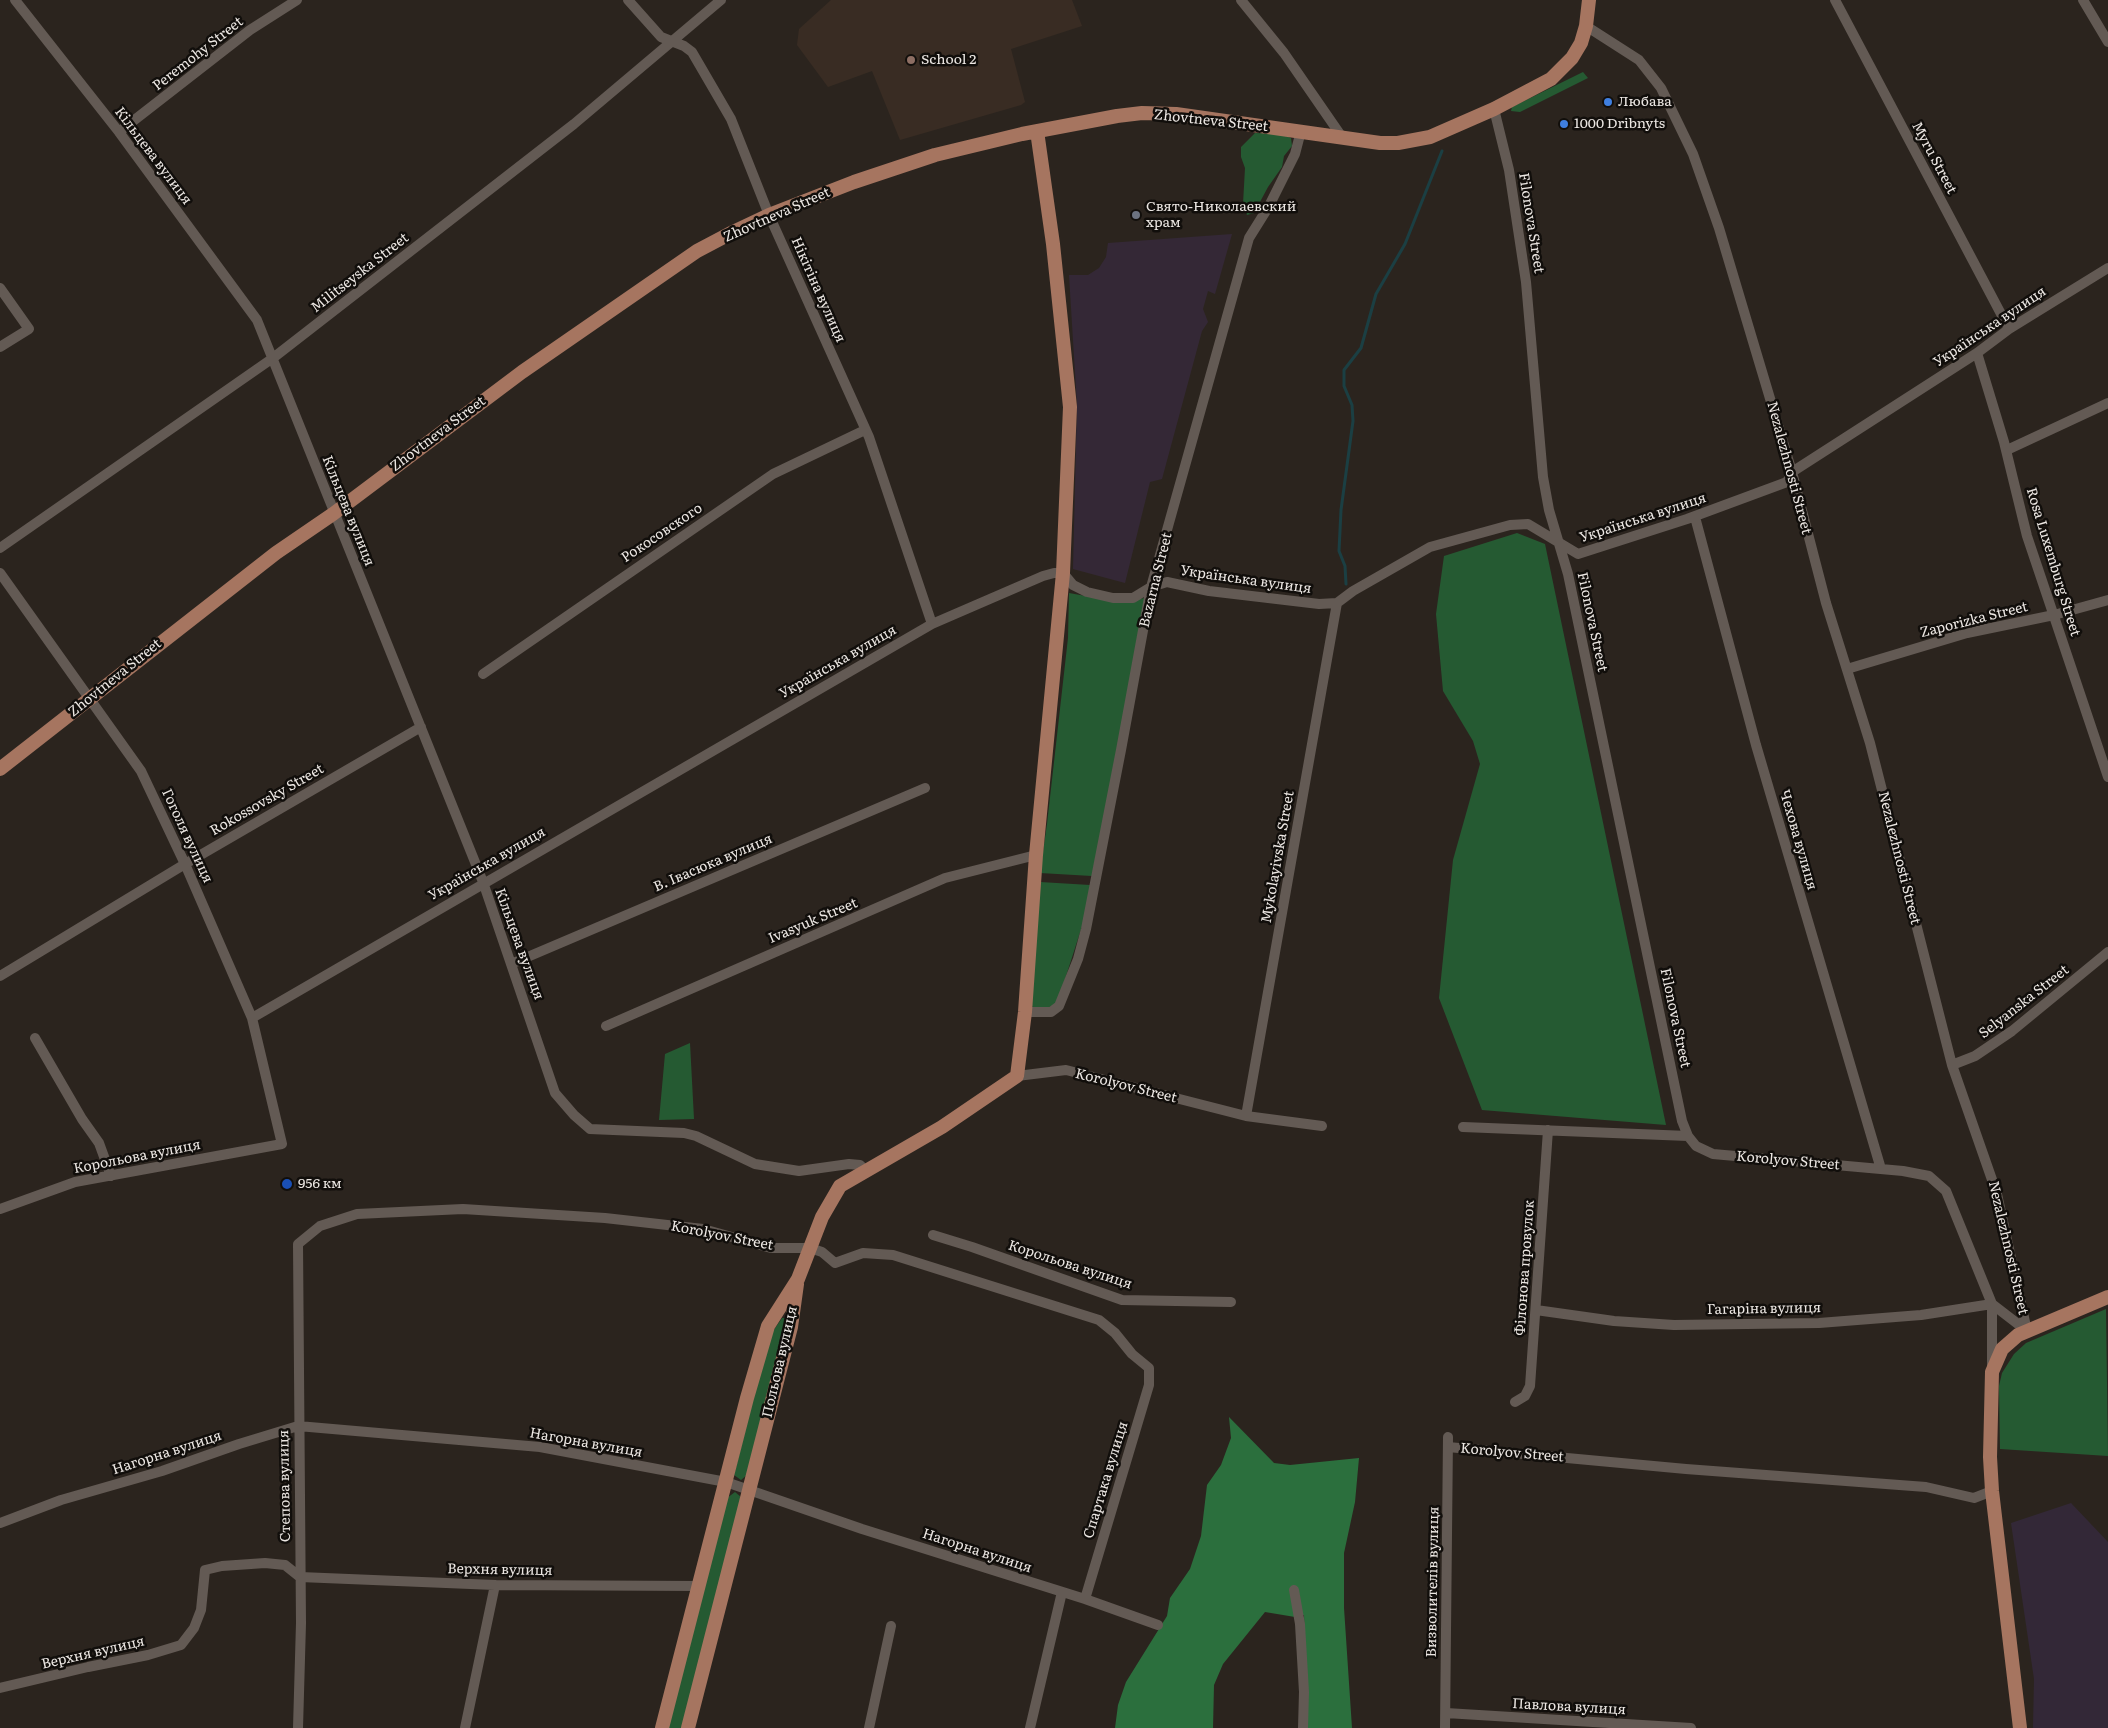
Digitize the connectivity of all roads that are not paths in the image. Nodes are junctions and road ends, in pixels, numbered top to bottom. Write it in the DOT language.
graph roads {
  1 [pos="15,0"];
  2 [pos="297,0"];
  3 [pos="628,0"];
  4 [pos="721,0"];
  5 [pos="1241,0"];
  6 [pos="1588,0"];
  7 [pos="1835,0"];
  8 [pos="2083,0"];
  9 [pos="1586,26"];
  10 [pos="672,42"];
  11 [pos="2108,42"];
  12 [pos="1494,109"];
  13 [pos="1037,131"];
  14 [pos="1301,131"];
  15 [pos="119,132"];
  16 [pos="1342,137"];
  17 [pos="769,215"];
  18 [pos="2108,268"];
  19 [pos="0,288"];
  20 [pos="2009,329"];
  21 [pos="0,347"];
  22 [pos="1977,353"];
  23 [pos="273,358"];
  24 [pos="2108,404"];
  25 [pos="865,430"];
  26 [pos="2006,450"];
  27 [pos="1792,472"];
  28 [pos="334,514"];
  29 [pos="1695,517"];
  30 [pos="1558,541"];
  31 [pos="0,548"];
  32 [pos="0,573"];
  33 [pos="1063,573"];
  34 [pos="1151,587"];
  35 [pos="2108,600"];
  36 [pos="1337,603"];
  37 [pos="2054,615"];
  38 [pos="932,624"];
  39 [pos="1847,669"];
  40 [pos="483,674"];
  41 [pos="89,701"];
  42 [pos="420,726"];
  43 [pos="0,769"];
  44 [pos="2108,778"];
  45 [pos="925,788"];
  46 [pos="1036,855"];
  47 [pos="185,864"];
  48 [pos="483,882"];
  49 [pos="2108,952"];
  50 [pos="511,964"];
  51 [pos="0,976"];
  52 [pos="1025,1012"];
  53 [pos="252,1018"];
  54 [pos="606,1026"];
  55 [pos="36,1038"];
  56 [pos="1952,1065"];
  57 [pos="1017,1076"];
  58 [pos="1246,1116"];
  59 [pos="1322,1126"];
  60 [pos="1463,1127"];
  61 [pos="1548,1130"];
  62 [pos="1688,1136"];
  63 [pos="282,1144"];
  64 [pos="1881,1169"];
  65 [pos="865,1170"];
  66 [pos="111,1176"];
  67 [pos="0,1209"];
  68 [pos="933,1235"];
  69 [pos="298,1244"];
  70 [pos="810,1248"];
  71 [pos="798,1279"];
  72 [pos="2108,1297"];
  73 [pos="1231,1302"];
  74 [pos="1992,1304"];
  75 [pos="1536,1310"];
  76 [pos="2027,1331"];
  77 [pos="1148,1368"];
  78 [pos="1992,1372"];
  79 [pos="1515,1402"];
  80 [pos="298,1426"];
  81 [pos="1448,1442"];
  82 [pos="726,1482"];
  83 [pos="749,1489"];
  84 [pos="1992,1491"];
  85 [pos="0,1523"];
  86 [pos="300,1577"];
  87 [pos="495,1585"];
  88 [pos="700,1586"];
  89 [pos="1294,1590"];
  90 [pos="1062,1592"];
  91 [pos="1085,1599"];
  92 [pos="891,1626"];
  93 [pos="1158,1626"];
  94 [pos="0,1688"];
  95 [pos="1446,1713"];
  96 [pos="298,1728"];
  97 [pos="465,1728"];
  98 [pos="662,1728"];
  99 [pos="688,1728"];
  100 [pos="868,1728"];
  101 [pos="1030,1728"];
  102 [pos="1303,1728"];
  103 [pos="1445,1728"];
  104 [pos="1691,1728"];
  105 [pos="2020,1728"];
  1 -- 15 [label="street, Кільцева вулиця"];
  2 -- 15 [label="street, Peremohy Street"];
  3 -- 10 [label="street, Нікітіна вулиця"];
  4 -- 10 [label="street, Militseyska Street"];
  5 -- 16 [label="street"];
  6 -- 9 [label="main road, Zhovtneva Street"];
  7 -- 20 [label="street, Myru Street"];
  8 -- 11 [label="street"];
  9 -- 12 [label="main road, Zhovtneva Street"];
  9 -- 27 [label="street, Nezalezhnosti Street"];
  10 -- 17 [label="street, Нікітіна вулиця"];
  10 -- 23 [label="street, Militseyska Street"];
  12 -- 16 [label="main road, Zhovtneva Street"];
  12 -- 30 [label="street, Filonova Street"];
  13 -- 14 [label="main road, Zhovtneva Street"];
  13 -- 17 [label="main road, Zhovtneva Street"];
  13 -- 33 [label="main road"];
  14 -- 16 [label="main road, Zhovtneva Street"];
  14 -- 34 [label="street, Bazarna Street"];
  15 -- 23 [label="street, Кільцева вулиця"];
  17 -- 25 [label="street, Нікітіна вулиця"];
  17 -- 28 [label="main road, Zhovtneva Street"];
  18 -- 20 [label="street, Українська вулиця"];
  19 -- 21 [label="street"];
  20 -- 22 [label="street, Українська вулиця"];
  22 -- 26 [label="street, Rosa Luxemburg Street"];
  22 -- 27 [label="street, Українська вулиця"];
  23 -- 28 [label="street, Кільцева вулиця"];
  23 -- 31 [label="street, Militseyska Street"];
  24 -- 26 [label="street"];
  25 -- 38 [label="street, Нікітіна вулиця"];
  25 -- 40 [label="street, Рокосовского"];
  26 -- 37 [label="street, Rosa Luxemburg Street"];
  27 -- 29 [label="street, Українська вулиця"];
  27 -- 39 [label="street, Nezalezhnosti Street"];
  28 -- 41 [label="main road, Zhovtneva Street"];
  28 -- 42 [label="street, Кільцева вулиця"];
  29 -- 30 [label="street, Українська вулиця"];
  29 -- 64 [label="street, Чехова вулиця"];
  30 -- 36 [label="street, Українська вулиця"];
  30 -- 62 [label="street, Filonova Street"];
  32 -- 41 [label="street, Гоголя вулиця"];
  33 -- 34 [label="street, Українська вулиця"];
  33 -- 38 [label="street, Українська вулиця"];
  33 -- 46 [label="main road"];
  34 -- 36 [label="street, Українська вулиця"];
  34 -- 52 [label="street, Bazarna Street"];
  35 -- 37 [label="street, Zaporizka Street"];
  36 -- 58 [label="street, Mykolayivska Street"];
  37 -- 39 [label="street, Zaporizka Street"];
  37 -- 44 [label="street, Rosa Luxemburg Street"];
  38 -- 48 [label="street, Українська вулиця"];
  39 -- 56 [label="street, Nezalezhnosti Street"];
  41 -- 43 [label="main road, Zhovtneva Street"];
  41 -- 47 [label="street, Гоголя вулиця"];
  42 -- 47 [label="street, Rokossovsky Street"];
  42 -- 48 [label="street, Кільцева вулиця"];
  45 -- 50 [label="street, В. Івасюка вулиця"];
  46 -- 52 [label="main road"];
  46 -- 54 [label="street, Ivasyuk Street"];
  47 -- 51 [label="street, Rokossovsky Street"];
  47 -- 53 [label="street, Гоголя вулиця"];
  48 -- 50 [label="street, Кільцева вулиця"];
  48 -- 53 [label="street, Українська вулиця"];
  49 -- 56 [label="street, Selyanska Street"];
  50 -- 65 [label="street, Кільцева вулиця"];
  52 -- 57 [label="main road"];
  53 -- 63 [label="street, Гоголя вулиця"];
  55 -- 66 [label="street"];
  56 -- 76 [label="street, Nezalezhnosti Street"];
  57 -- 58 [label="street, Korolyov Street"];
  57 -- 65 [label="main road, Korolyov Street"];
  58 -- 59 [label="street, Korolyov Street"];
  60 -- 61 [label="street"];
  61 -- 62 [label="street"];
  61 -- 75 [label="street, Філонова провулок"];
  62 -- 64 [label="street, Korolyov Street"];
  63 -- 66 [label="street, Корольова вулиця"];
  64 -- 74 [label="street, Korolyov Street"];
  65 -- 70 [label="main road, Korolyov Street"];
  66 -- 67 [label="street, Корольова вулиця"];
  68 -- 73 [label="street, Корольова вулиця"];
  69 -- 70 [label="street, Korolyov Street"];
  69 -- 80 [label="street, Степова вулиця"];
  70 -- 71 [label="main road, Korolyov Street"];
  70 -- 77 [label="street, Korolyov Street"];
  71 -- 82 [label="main road, Польова вулиця"];
  71 -- 83 [label="main road, Польова вулиця"];
  72 -- 76 [label="main road"];
  74 -- 75 [label="street, Гагаріна вулиця"];
  74 -- 76 [label="street"];
  74 -- 78 [label="street"];
  75 -- 79 [label="street, Філонова провулок"];
  76 -- 78 [label="main road, Nezalezhnosti Street"];
  77 -- 91 [label="street, Спартака вулиця"];
  78 -- 84 [label="main road, Nezalezhnosti Street"];
  80 -- 82 [label="street, Нагорна вулиця"];
  80 -- 85 [label="street, Нагорна вулиця"];
  80 -- 86 [label="street, Степова вулиця"];
  81 -- 84 [label="street, Korolyov Street"];
  81 -- 95 [label="street, Визволителів вулиця"];
  82 -- 83 [label="street, Нагорна вулиця"];
  82 -- 88 [label="main road, Польова вулиця"];
  83 -- 90 [label="street, Нагорна вулиця"];
  83 -- 99 [label="main road, Польова вулиця"];
  84 -- 105 [label="main road, Nezalezhnosti Street"];
  86 -- 87 [label="street, Верхня вулиця"];
  86 -- 94 [label="street, Верхня вулиця"];
  86 -- 96 [label="street, Степова вулиця"];
  87 -- 88 [label="street, Верхня вулиця"];
  87 -- 97 [label="street"];
  88 -- 98 [label="main road, Польова вулиця"];
  89 -- 102 [label="street"];
  90 -- 91 [label="street, Нагорна вулиця"];
  90 -- 101 [label="street"];
  91 -- 93 [label="street, Нагорна вулиця"];
  92 -- 100 [label="street"];
  95 -- 103 [label="street, Визволителів вулиця"];
  95 -- 104 [label="street, Павлова вулиця"];
}
